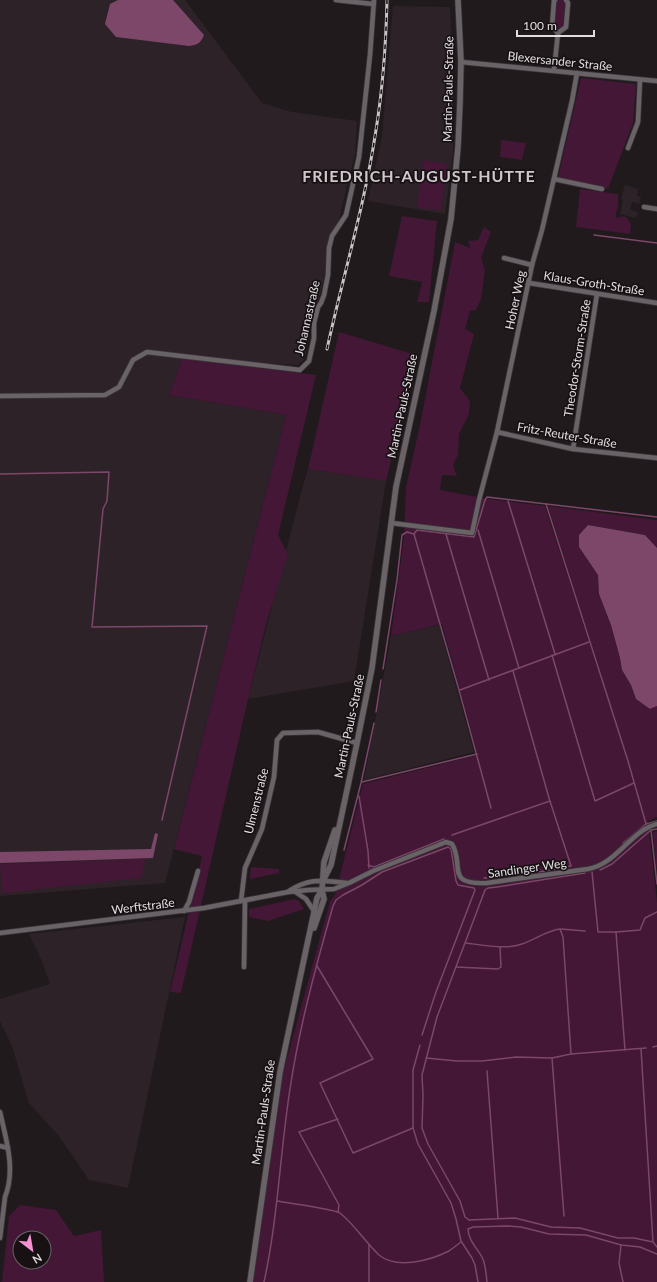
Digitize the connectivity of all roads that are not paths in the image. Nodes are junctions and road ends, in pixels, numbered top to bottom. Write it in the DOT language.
graph roads {
  1 [pos="336,0"];
  2 [pos="458,0"];
  3 [pos="555,0"];
  4 [pos="566,0"];
  5 [pos="374,2"];
  6 [pos="558,33"];
  7 [pos="461,62"];
  8 [pos="554,70"];
  9 [pos="577,72"];
  10 [pos="640,80"];
  11 [pos="657,80"];
  12 [pos="628,148"];
  13 [pos="554,179"];
  14 [pos="602,189"];
  15 [pos="644,207"];
  16 [pos="657,209"];
  17 [pos="504,258"];
  18 [pos="532,265"];
  19 [pos="529,283"];
  20 [pos="597,294"];
  21 [pos="657,303"];
  22 [pos="0,396"];
  23 [pos="497,432"];
  24 [pos="573,449"];
  25 [pos="657,458"];
  26 [pos="391,523"];
  27 [pos="357,743"];
  28 [pos="657,824"];
  29 [pos="198,871"];
  30 [pos="323,881"];
  31 [pos="349,884"];
  32 [pos="322,890"];
  33 [pos="294,891"];
  34 [pos="288,892"];
  35 [pos="243,901"];
  36 [pos="184,911"];
  37 [pos="314,911"];
  38 [pos="0,933"];
  39 [pos="307,947"];
  40 [pos="244,967"];
  41 [pos="0,1112"];
  42 [pos="0,1146"];
  43 [pos="8,1148"];
  44 [pos="2,1196"];
  45 [pos="0,1238"];
  46 [pos="250,1282"];
  1 -- 5 [label="street"];
  2 -- 7 [label="street, Martin-Pauls-Straße"];
  3 -- 6 [label="street"];
  4 -- 6 [label="street"];
  5 -- 22 [label="street, Johannastraße"];
  6 -- 8 [label="street"];
  7 -- 8 [label="street, Blexersander Straße"];
  7 -- 26 [label="street, Martin-Pauls-Straße"];
  8 -- 9 [label="street, Blexersander Straße"];
  9 -- 10 [label="street, Blexersander Straße"];
  9 -- 13 [label="street, Hoher Weg"];
  10 -- 11 [label="street, Blexersander Straße"];
  10 -- 12 [label="street"];
  13 -- 14 [label="street"];
  13 -- 18 [label="street, Hoher Weg"];
  15 -- 16 [label="street"];
  17 -- 18 [label="street"];
  18 -- 19 [label="street, Hoher Weg"];
  19 -- 20 [label="street, Klaus-Groth-Straße"];
  19 -- 23 [label="street, Hoher Weg"];
  20 -- 21 [label="street, Klaus-Groth-Straße"];
  20 -- 24 [label="street, Theodor-Storm-Straße"];
  23 -- 24 [label="street, Fritz-Reuter-Straße"];
  23 -- 26 [label="street, Hoher Weg"];
  24 -- 25 [label="street, Fritz-Reuter-Straße"];
  26 -- 27 [label="street, Martin-Pauls-Straße"];
  27 -- 30 [label="street, Martin-Pauls-Straße"];
  27 -- 35 [label="street, Ulmenstraße"];
  28 -- 31 [label="street, Sandinger Weg"];
  29 -- 36 [label="street"];
  30 -- 31 [label="street"];
  30 -- 32 [label="street, Martin-Pauls-Straße"];
  30 -- 34 [label="street, Werftstraße"];
  31 -- 32 [label="street, Sandinger Weg"];
  32 -- 33 [label="street, Werftstraße"];
  32 -- 37 [label="street, Martin-Pauls-Straße"];
  32 -- 39 [label="street, Martin-Pauls-Straße"];
  33 -- 34 [label="street, Werftstraße"];
  33 -- 37 [label="street"];
  34 -- 35 [label="street, Werftstraße"];
  35 -- 36 [label="street, Werftstraße"];
  35 -- 40 [label="street, Ulmenstraße"];
  36 -- 38 [label="street, Werftstraße"];
  37 -- 39 [label="street, Martin-Pauls-Straße"];
  39 -- 46 [label="street, Martin-Pauls-Straße"];
  41 -- 43 [label="street"];
  42 -- 43 [label="street"];
  43 -- 44 [label="street"];
  44 -- 45 [label="street"];
}
